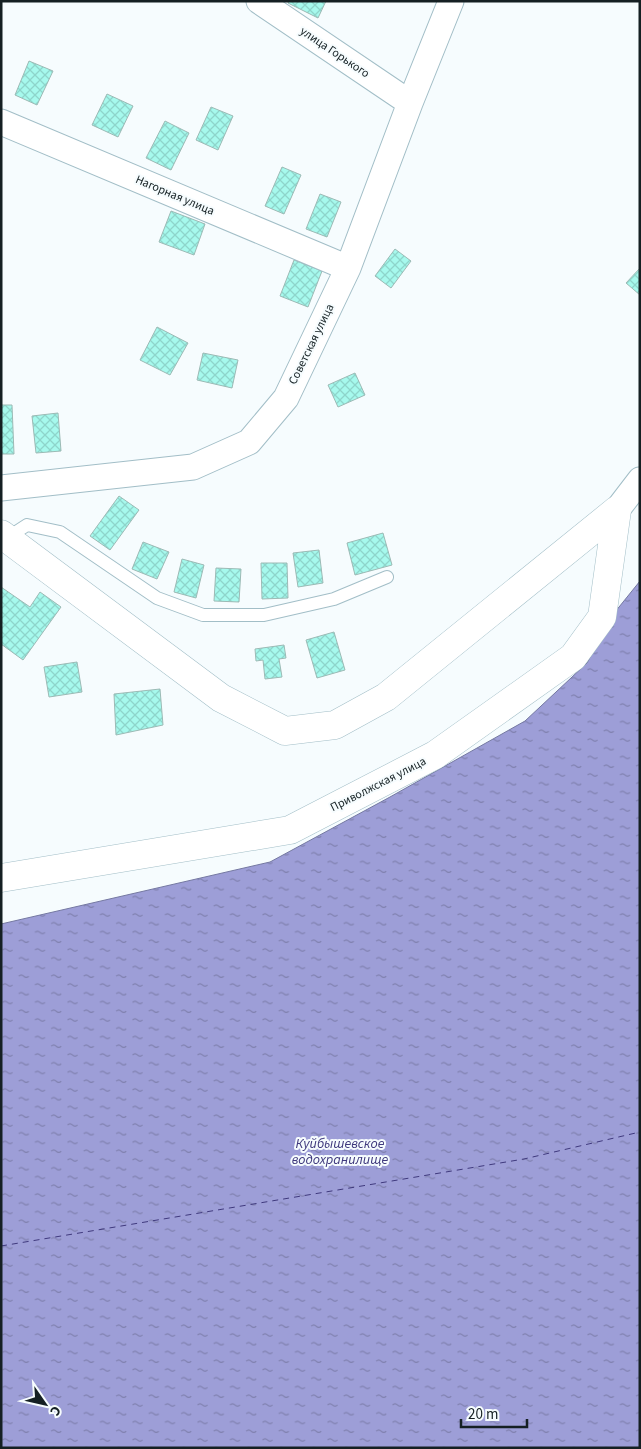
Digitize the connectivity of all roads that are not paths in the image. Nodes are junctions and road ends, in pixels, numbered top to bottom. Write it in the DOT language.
graph roads {
  1 [pos="259,1"];
  2 [pos="451,1"];
  3 [pos="410,102"];
  4 [pos="1,122"];
  5 [pos="348,268"];
  6 [pos="640,480"];
  7 [pos="1,488"];
  8 [pos="617,510"];
  9 [pos="4,536"];
  10 [pos="387,577"];
  11 [pos="1,878"];
  1 -- 3 [label="street, улица Горького"];
  2 -- 3 [label="street, Советская улица"];
  3 -- 5 [label="street, Советская улица"];
  4 -- 5 [label="street, Нагорная улица"];
  5 -- 7 [label="street, Советская улица"];
  6 -- 8 [label="street"];
  8 -- 9 [label="street"];
  8 -- 11 [label="street, Приволжская улица"];
  9 -- 10 [label="lane"];
}
